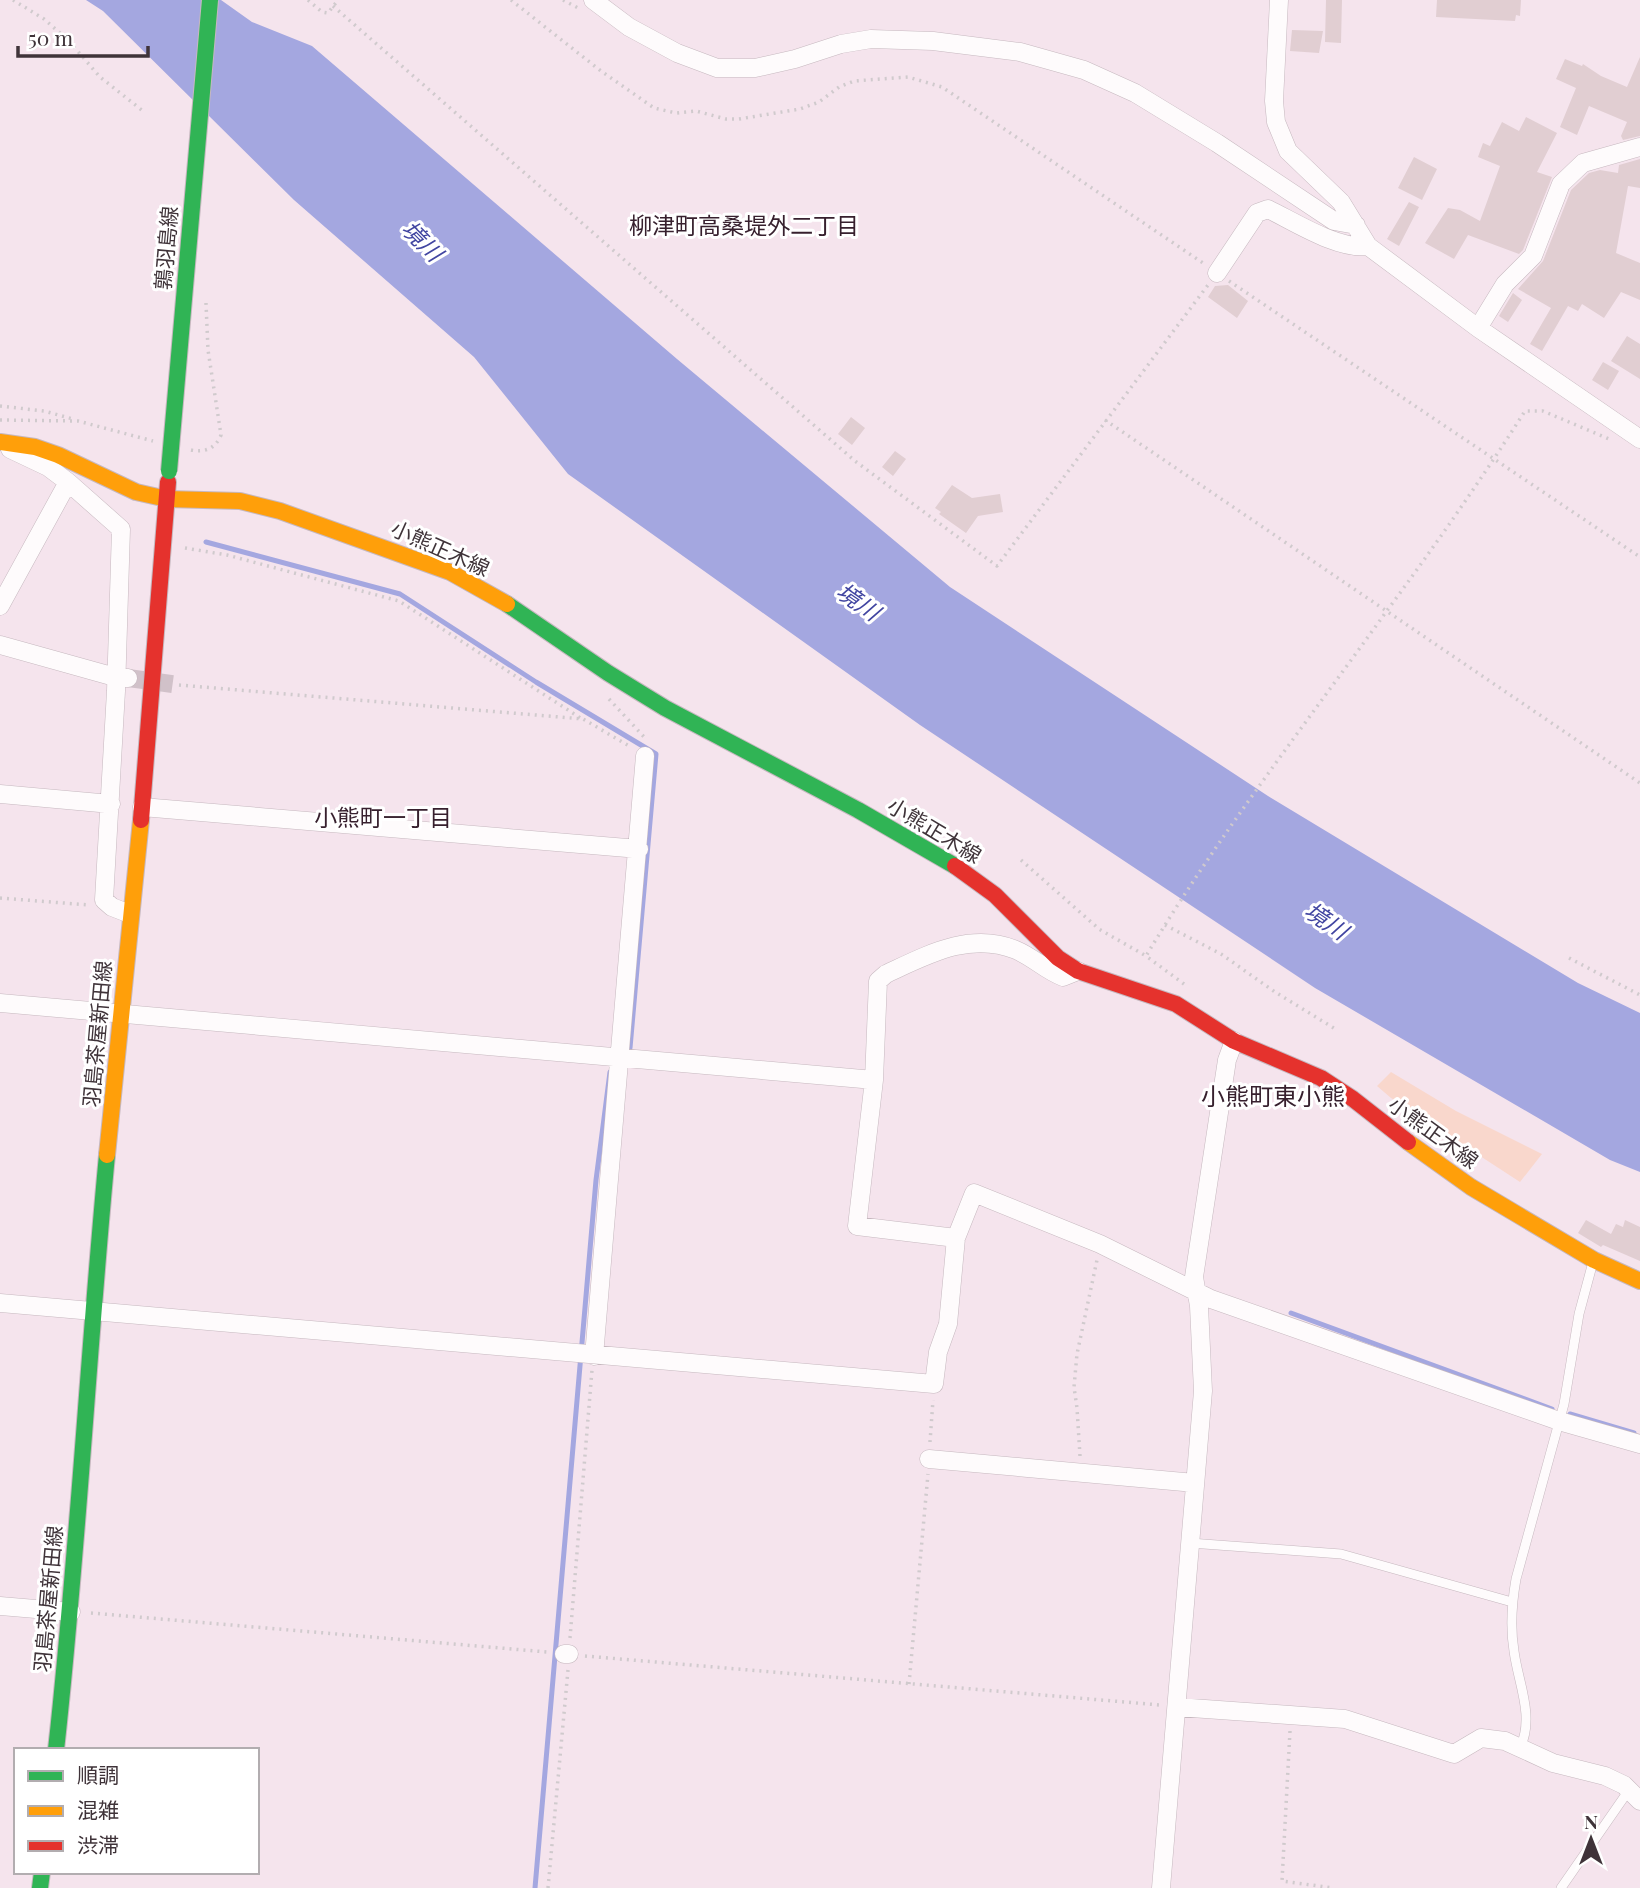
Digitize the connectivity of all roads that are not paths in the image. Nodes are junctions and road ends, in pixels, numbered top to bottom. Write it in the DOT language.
graph roads {
  1 [pos="210,0"];
  2 [pos="593,0"];
  3 [pos="1279,0"];
  4 [pos="1640,147"];
  5 [pos="1356,225"];
  6 [pos="1368,246"];
  7 [pos="1217,273"];
  8 [pos="1478,328"];
  9 [pos="1640,439"];
  10 [pos="0,443"];
  11 [pos="68,482"];
  12 [pos="167,499"];
  13 [pos="0,606"];
  14 [pos="0,645"];
  15 [pos="122,677"];
  16 [pos="645,755"];
  17 [pos="0,794"];
  18 [pos="111,804"];
  19 [pos="142,807"];
  20 [pos="639,849"];
  21 [pos="130,914"];
  22 [pos="1078,971"];
  23 [pos="0,1003"];
  24 [pos="122,1014"];
  25 [pos="1234,1041"];
  26 [pos="619,1057"];
  27 [pos="874,1080"];
  28 [pos="956,1237"];
  29 [pos="1594,1260"];
  30 [pos="1640,1281"];
  31 [pos="1195,1290"];
  32 [pos="0,1303"];
  33 [pos="92,1312"];
  34 [pos="594,1356"];
  35 [pos="1559,1421"];
  36 [pos="1640,1444"];
  37 [pos="929,1459"];
  38 [pos="1195,1483"];
  39 [pos="1190,1543"];
  40 [pos="1512,1602"];
  41 [pos="0,1606"];
  42 [pos="71,1612"];
  43 [pos="1177,1707"];
  44 [pos="56,1748"];
  45 [pos="1520,1748"];
  46 [pos="1634,1796"];
  47 [pos="1563,1887"];
  48 [pos="1161,1888"];
  1 -- 12 [label="main road, 鶉羽島線, bridge"];
  2 -- 5 [label="street"];
  3 -- 5 [label="street"];
  4 -- 8 [label="street"];
  5 -- 6 [label="street"];
  6 -- 7 [label="street"];
  6 -- 8 [label="street"];
  8 -- 9 [label="street"];
  10 -- 11 [label="street"];
  10 -- 12 [label="main road"];
  11 -- 13 [label="street"];
  11 -- 15 [label="street"];
  12 -- 19 [label="main road, 羽島茶屋新田線"];
  12 -- 22 [label="main road, 小熊正木線"];
  14 -- 15 [label="street"];
  15 -- 18 [label="street"];
  16 -- 20 [label="street"];
  17 -- 18 [label="street"];
  18 -- 21 [label="street"];
  19 -- 20 [label="street"];
  19 -- 21 [label="main road, 羽島茶屋新田線"];
  20 -- 26 [label="street"];
  21 -- 24 [label="main road, 羽島茶屋新田線"];
  22 -- 25 [label="main road, 小熊正木線"];
  22 -- 27 [label="street"];
  23 -- 24 [label="street"];
  24 -- 26 [label="street"];
  24 -- 33 [label="main road, 羽島茶屋新田線"];
  25 -- 29 [label="main road, 小熊正木線"];
  25 -- 31 [label="street"];
  26 -- 27 [label="street"];
  26 -- 34 [label="street"];
  27 -- 28 [label="street"];
  28 -- 31 [label="street"];
  28 -- 34 [label="street"];
  29 -- 30 [label="main road, 小熊正木線"];
  29 -- 35 [label="lane"];
  31 -- 35 [label="street"];
  31 -- 38 [label="street"];
  32 -- 33 [label="street"];
  33 -- 34 [label="street"];
  33 -- 42 [label="main road, 羽島茶屋新田線"];
  35 -- 36 [label="street"];
  35 -- 40 [label="lane"];
  37 -- 38 [label="street"];
  38 -- 39 [label="street"];
  39 -- 40 [label="lane"];
  39 -- 43 [label="street"];
  40 -- 45 [label="lane"];
  41 -- 42 [label="street"];
  42 -- 44 [label="main road, 羽島茶屋新田線"];
  43 -- 45 [label="street"];
  43 -- 48 [label="street"];
  45 -- 46 [label="street"];
  46 -- 47 [label="lane"];
}
